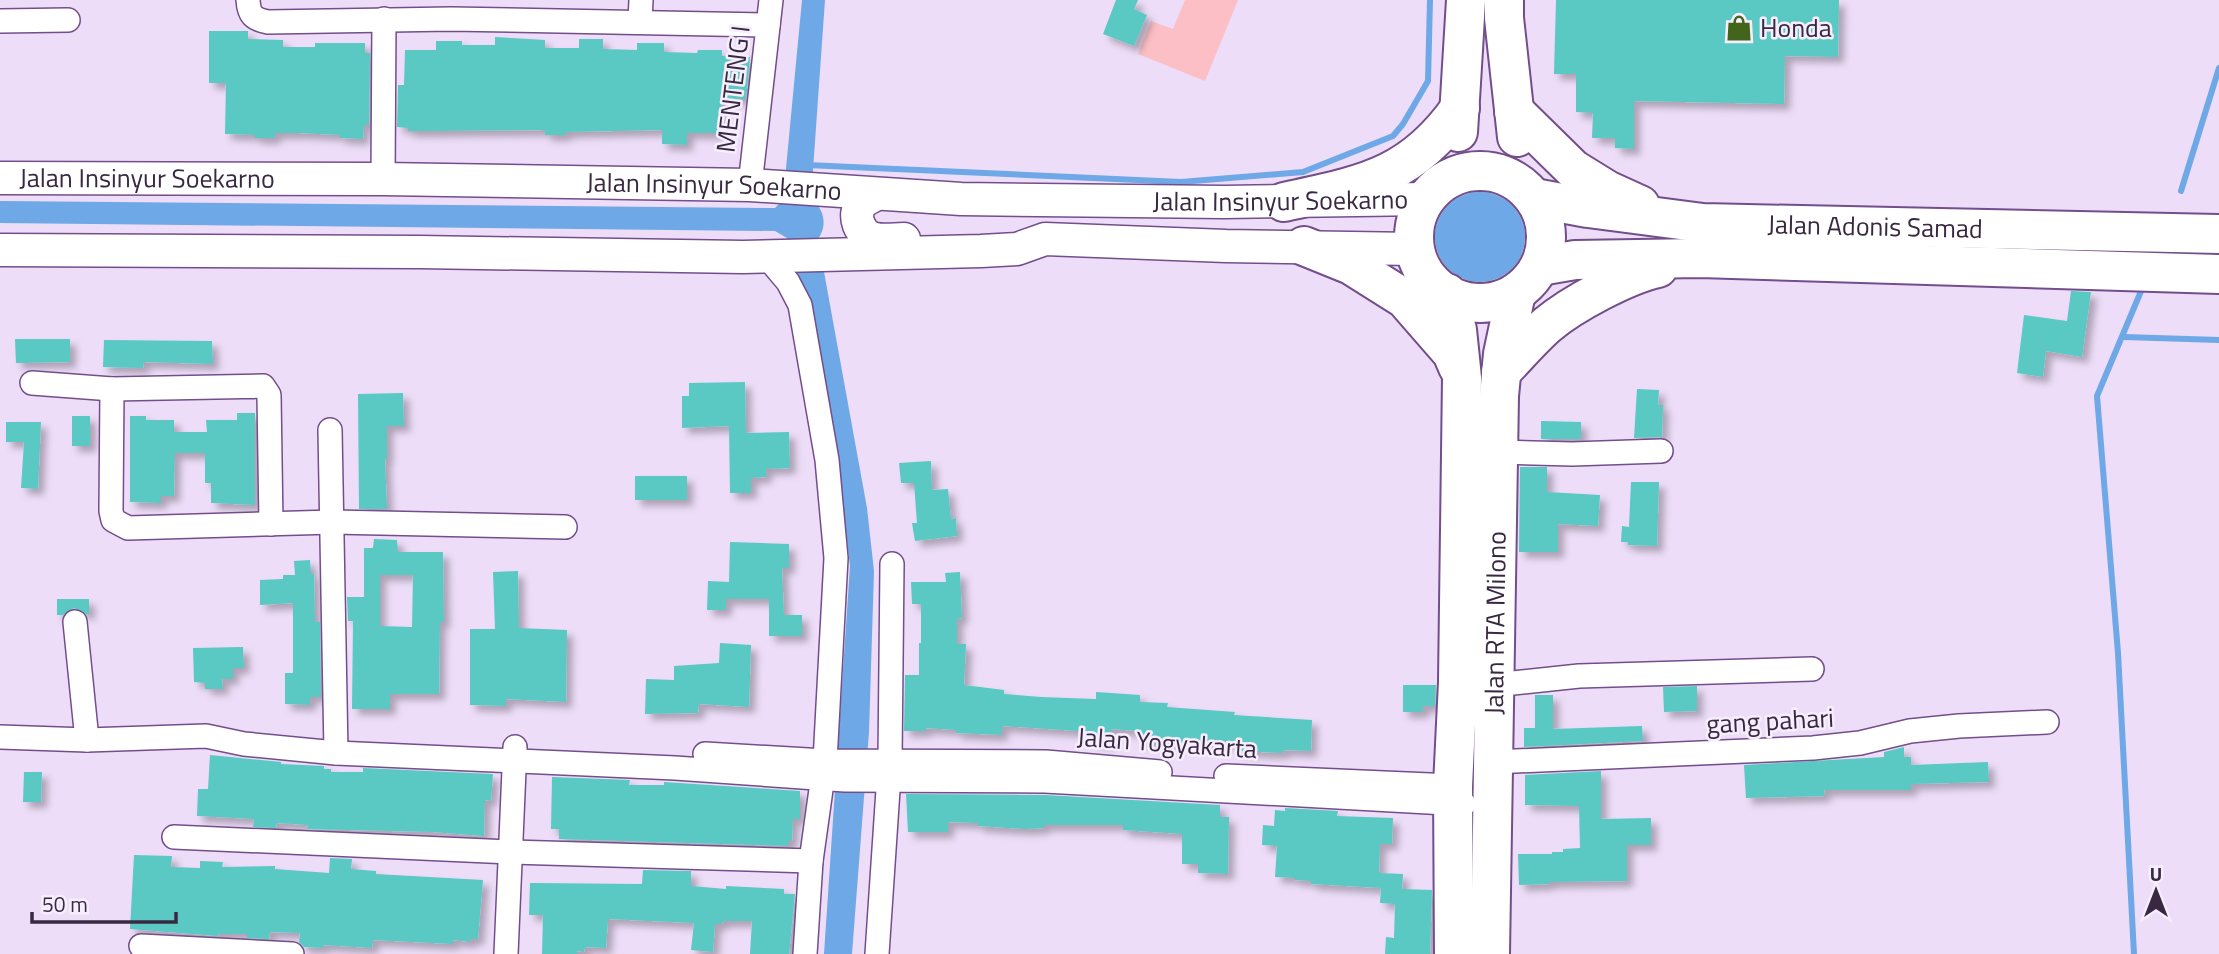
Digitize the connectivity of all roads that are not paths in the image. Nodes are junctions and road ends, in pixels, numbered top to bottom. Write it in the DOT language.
graph roads {
  1 [pos="247,0"];
  2 [pos="771,0"];
  3 [pos="1466,0"];
  4 [pos="1504,0"];
  5 [pos="512,10"];
  6 [pos="641,11"];
  7 [pos="384,19"];
  8 [pos="68,20"];
  9 [pos="0,21"];
  10 [pos="768,25"];
  11 [pos="1460,108"];
  12 [pos="1514,111"];
  13 [pos="1455,176"];
  14 [pos="0,178"];
  15 [pos="383,179"];
  16 [pos="750,185"];
  17 [pos="804,188"];
  18 [pos="1528,192"];
  19 [pos="877,194"];
  20 [pos="1426,199"];
  21 [pos="1224,202"];
  22 [pos="1284,202"];
  23 [pos="1690,233"];
  24 [pos="2219,234"];
  25 [pos="1045,239"];
  26 [pos="1226,246"];
  27 [pos="1304,246"];
  28 [pos="1415,249"];
  29 [pos="0,250"];
  30 [pos="810,253"];
  31 [pos="2219,274"];
  32 [pos="1528,279"];
  33 [pos="1447,293"];
  34 [pos="1501,372"];
  35 [pos="1462,378"];
  36 [pos="32,383"];
  37 [pos="111,389"];
  38 [pos="330,430"];
  39 [pos="1661,451"];
  40 [pos="1498,452"];
  41 [pos="332,522"];
  42 [pos="271,524"];
  43 [pos="565,527"];
  44 [pos="892,564"];
  45 [pos="75,622"];
  46 [pos="1812,670"];
  47 [pos="1494,685"];
  48 [pos="2047,722"];
  49 [pos="0,737"];
  50 [pos="87,740"];
  51 [pos="336,746"];
  52 [pos="515,754"];
  53 [pos="1494,762"];
  54 [pos="834,770"];
  55 [pos="883,771"];
  56 [pos="1454,794"];
  57 [pos="1493,806"];
  58 [pos="174,837"];
  59 [pos="512,852"];
  60 [pos="811,861"];
  61 [pos="141,946"];
  62 [pos="292,954"];
  63 [pos="506,954"];
  64 [pos="805,954"];
  65 [pos="877,954"];
  66 [pos="1454,954"];
  67 [pos="1490,954"];
  1 -- 7 [label="street"];
  2 -- 10 [label="street, MENTENG I"];
  3 -- 11 [label="highway"];
  4 -- 12 [label="highway"];
  5 -- 6 [label="street"];
  5 -- 7 [label="street"];
  6 -- 10 [label="street"];
  7 -- 15 [label="street"];
  8 -- 9 [label="street"];
  10 -- 16 [label="street, MENTENG I"];
  11 -- 13 [label="highway"];
  11 -- 22 [label="highway"];
  12 -- 18 [label="highway"];
  12 -- 23 [label="highway"];
  13 -- 18 [label="highway"];
  13 -- 20 [label="highway"];
  14 -- 15 [label="street, Jalan Insinyur Soekarno"];
  15 -- 16 [label="street, Jalan Insinyur Soekarno"];
  16 -- 17 [label="street, Jalan Insinyur Soekarno"];
  17 -- 19 [label="street, Jalan Insinyur Soekarno"];
  17 -- 30 [label="street"];
  18 -- 23 [label="highway, Jalan Adonis Samad"];
  18 -- 32 [label="highway"];
  19 -- 21 [label="street, Jalan Insinyur Soekarno"];
  19 -- 25 [label="street"];
  20 -- 22 [label="street, Jalan Insinyur Soekarno"];
  20 -- 28 [label="highway"];
  21 -- 22 [label="street, Jalan Insinyur Soekarno"];
  21 -- 26 [label="street"];
  23 -- 24 [label="highway, Jalan Adonis Samad"];
  23 -- 31 [label="highway, Jalan Adonis Samad"];
  23 -- 32 [label="highway, Jalan Adonis Samad"];
  23 -- 34 [label="highway"];
  25 -- 26 [label="street"];
  25 -- 30 [label="street"];
  26 -- 27 [label="street"];
  27 -- 28 [label="street"];
  27 -- 35 [label="highway"];
  28 -- 33 [label="highway"];
  29 -- 30 [label="street"];
  30 -- 54 [label="street"];
  32 -- 33 [label="highway"];
  32 -- 34 [label="highway, Jalan RTA Milono"];
  33 -- 35 [label="highway, Jalan RTA Milono"];
  34 -- 40 [label="highway, Jalan RTA Milono"];
  35 -- 56 [label="highway, Jalan RTA Milono"];
  36 -- 37 [label="street"];
  37 -- 42 [label="street"];
  37 -- 42 [label="street"];
  38 -- 41 [label="street"];
  39 -- 40 [label="street"];
  40 -- 47 [label="highway, Jalan RTA Milono"];
  41 -- 42 [label="street"];
  41 -- 43 [label="street"];
  41 -- 51 [label="street"];
  44 -- 55 [label="street"];
  45 -- 50 [label="street"];
  46 -- 47 [label="street"];
  47 -- 53 [label="highway, Jalan RTA Milono"];
  48 -- 53 [label="street, gang pahari"];
  49 -- 50 [label="street"];
  50 -- 51 [label="street"];
  51 -- 52 [label="street"];
  52 -- 54 [label="street"];
  52 -- 59 [label="street"];
  53 -- 57 [label="highway, Jalan RTA Milono"];
  54 -- 55 [label="street"];
  54 -- 60 [label="street"];
  55 -- 56 [label="street"];
  55 -- 65 [label="street"];
  56 -- 57 [label="street"];
  56 -- 66 [label="highway, Jalan RTA Milono"];
  57 -- 67 [label="highway, Jalan RTA Milono"];
  58 -- 59 [label="street"];
  59 -- 60 [label="street"];
  59 -- 63 [label="street"];
  60 -- 64 [label="street"];
  61 -- 62 [label="street"];
}
